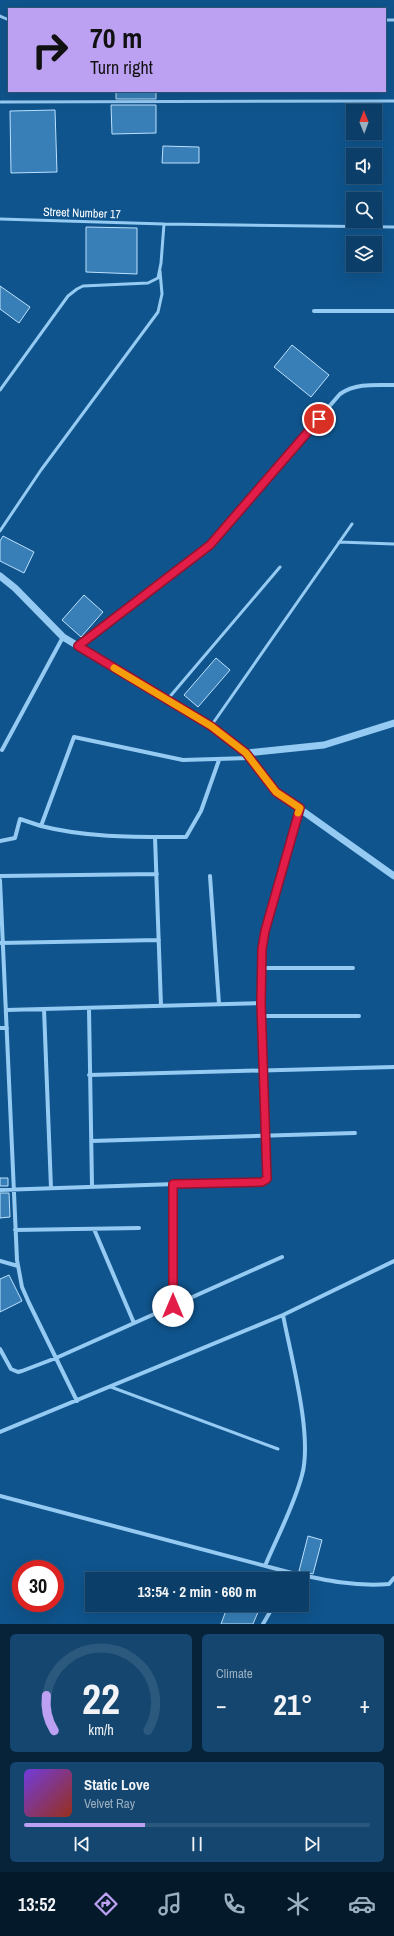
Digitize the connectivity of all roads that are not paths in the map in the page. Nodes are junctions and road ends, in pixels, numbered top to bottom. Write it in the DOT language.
graph roads {
  1 [pos="394,101"];
  2 [pos="1,102"];
  3 [pos="0,219"];
  4 [pos="164,224"];
  5 [pos="394,227"];
  6 [pos="160,271"];
  7 [pos="314,310"];
  8 [pos="394,311"];
  9 [pos="394,385"];
  10 [pos="0,390"];
  11 [pos="352,524"];
  12 [pos="0,531"];
  13 [pos="338,542"];
  14 [pos="394,544"];
  15 [pos="280,567"];
  16 [pos="0,576"];
  17 [pos="63,637"];
  18 [pos="78,646"];
  19 [pos="167,700"];
  20 [pos="394,723"];
  21 [pos="211,726"];
  22 [pos="2,750"];
  23 [pos="248,756"];
  24 [pos="219,760"];
  25 [pos="300,808"];
  26 [pos="40,826"];
  27 [pos="155,837"];
  28 [pos="0,841"];
  29 [pos="157,874"];
  30 [pos="0,876"];
  31 [pos="210,876"];
  32 [pos="394,876"];
  33 [pos="0,880"];
  34 [pos="0,897"];
  35 [pos="159,940"];
  36 [pos="2,943"];
  37 [pos="261,968"];
  38 [pos="353,968"];
  39 [pos="261,1003"];
  40 [pos="219,1004"];
  41 [pos="161,1006"];
  42 [pos="44,1009"];
  43 [pos="88,1009"];
  44 [pos="6,1010"];
  45 [pos="261,1016"];
  46 [pos="359,1016"];
  47 [pos="0,1028"];
  48 [pos="7,1028"];
  49 [pos="394,1067"];
  50 [pos="264,1069"];
  51 [pos="89,1075"];
  52 [pos="355,1132"];
  53 [pos="266,1136"];
  54 [pos="91,1141"];
  55 [pos="173,1184"];
  56 [pos="92,1186"];
  57 [pos="51,1188"];
  58 [pos="0,1190"];
  59 [pos="14,1190"];
  60 [pos="139,1228"];
  61 [pos="94,1229"];
  62 [pos="15,1230"];
  63 [pos="282,1257"];
  64 [pos="0,1261"];
  65 [pos="394,1261"];
  66 [pos="18,1266"];
  67 [pos="173,1306"];
  68 [pos="283,1315"];
  69 [pos="134,1323"];
  70 [pos="0,1349"];
  71 [pos="56,1358"];
  72 [pos="111,1387"];
  73 [pos="77,1401"];
  74 [pos="0,1432"];
  75 [pos="278,1449"];
  76 [pos="0,1496"];
  77 [pos="265,1566"];
  78 [pos="288,1572"];
  79 [pos="309,1577"];
  80 [pos="394,1578"];
  81 [pos="392,1584"];
  82 [pos="270,1612"];
  83 [pos="263,1624"];
  1 -- 2 [label="lane"];
  3 -- 4 [label="lane, Street Number 17"];
  4 -- 5 [label="lane, Street Number 17"];
  4 -- 6 [label="lane"];
  6 -- 10 [label="lane"];
  6 -- 12 [label="lane"];
  7 -- 8 [label="street"];
  9 -- 18 [label="street"];
  11 -- 13 [label="lane"];
  13 -- 14 [label="lane"];
  13 -- 21 [label="lane"];
  15 -- 19 [label="lane"];
  16 -- 17 [label="street"];
  17 -- 18 [label="street"];
  17 -- 22 [label="street"];
  18 -- 19 [label="street"];
  19 -- 21 [label="street"];
  20 -- 23 [label="street"];
  21 -- 23 [label="street"];
  23 -- 24 [label="street"];
  23 -- 25 [label="street"];
  24 -- 26 [label="street"];
  24 -- 27 [label="street"];
  25 -- 32 [label="street"];
  25 -- 37 [label="street"];
  26 -- 27 [label="street"];
  26 -- 28 [label="street"];
  27 -- 29 [label="street"];
  29 -- 30 [label="street"];
  29 -- 35 [label="street"];
  31 -- 40 [label="street"];
  33 -- 34 [label="street"];
  34 -- 36 [label="street"];
  35 -- 36 [label="street"];
  35 -- 41 [label="street"];
  36 -- 44 [label="street"];
  37 -- 38 [label="street"];
  37 -- 39 [label="street"];
  39 -- 40 [label="street"];
  39 -- 45 [label="street"];
  40 -- 41 [label="street"];
  41 -- 43 [label="street"];
  42 -- 43 [label="street"];
  42 -- 44 [label="street"];
  42 -- 57 [label="street"];
  43 -- 51 [label="street"];
  44 -- 48 [label="street"];
  45 -- 46 [label="street"];
  45 -- 50 [label="street"];
  47 -- 48 [label="street"];
  48 -- 59 [label="street"];
  49 -- 50 [label="street"];
  50 -- 51 [label="street"];
  50 -- 53 [label="street"];
  51 -- 54 [label="street"];
  52 -- 53 [label="street"];
  53 -- 54 [label="street"];
  53 -- 55 [label="street"];
  54 -- 56 [label="street"];
  55 -- 56 [label="street"];
  55 -- 67 [label="street"];
  56 -- 57 [label="street"];
  57 -- 59 [label="street"];
  58 -- 59 [label="street"];
  59 -- 62 [label="street"];
  60 -- 61 [label="street"];
  61 -- 62 [label="street"];
  61 -- 69 [label="street"];
  62 -- 66 [label="street"];
  63 -- 67 [label="street"];
  64 -- 66 [label="street"];
  65 -- 68 [label="street"];
  66 -- 71 [label="street"];
  67 -- 69 [label="street"];
  68 -- 72 [label="street"];
  68 -- 77 [label="street"];
  69 -- 71 [label="street"];
  70 -- 71 [label="street"];
  71 -- 73 [label="street"];
  72 -- 73 [label="street"];
  72 -- 75 [label="lane"];
  73 -- 74 [label="street"];
  76 -- 77 [label="street"];
  77 -- 78 [label="street"];
  79 -- 81 [label="street"];
  80 -- 81 [label="street"];
  82 -- 83 [label="street"];
}
